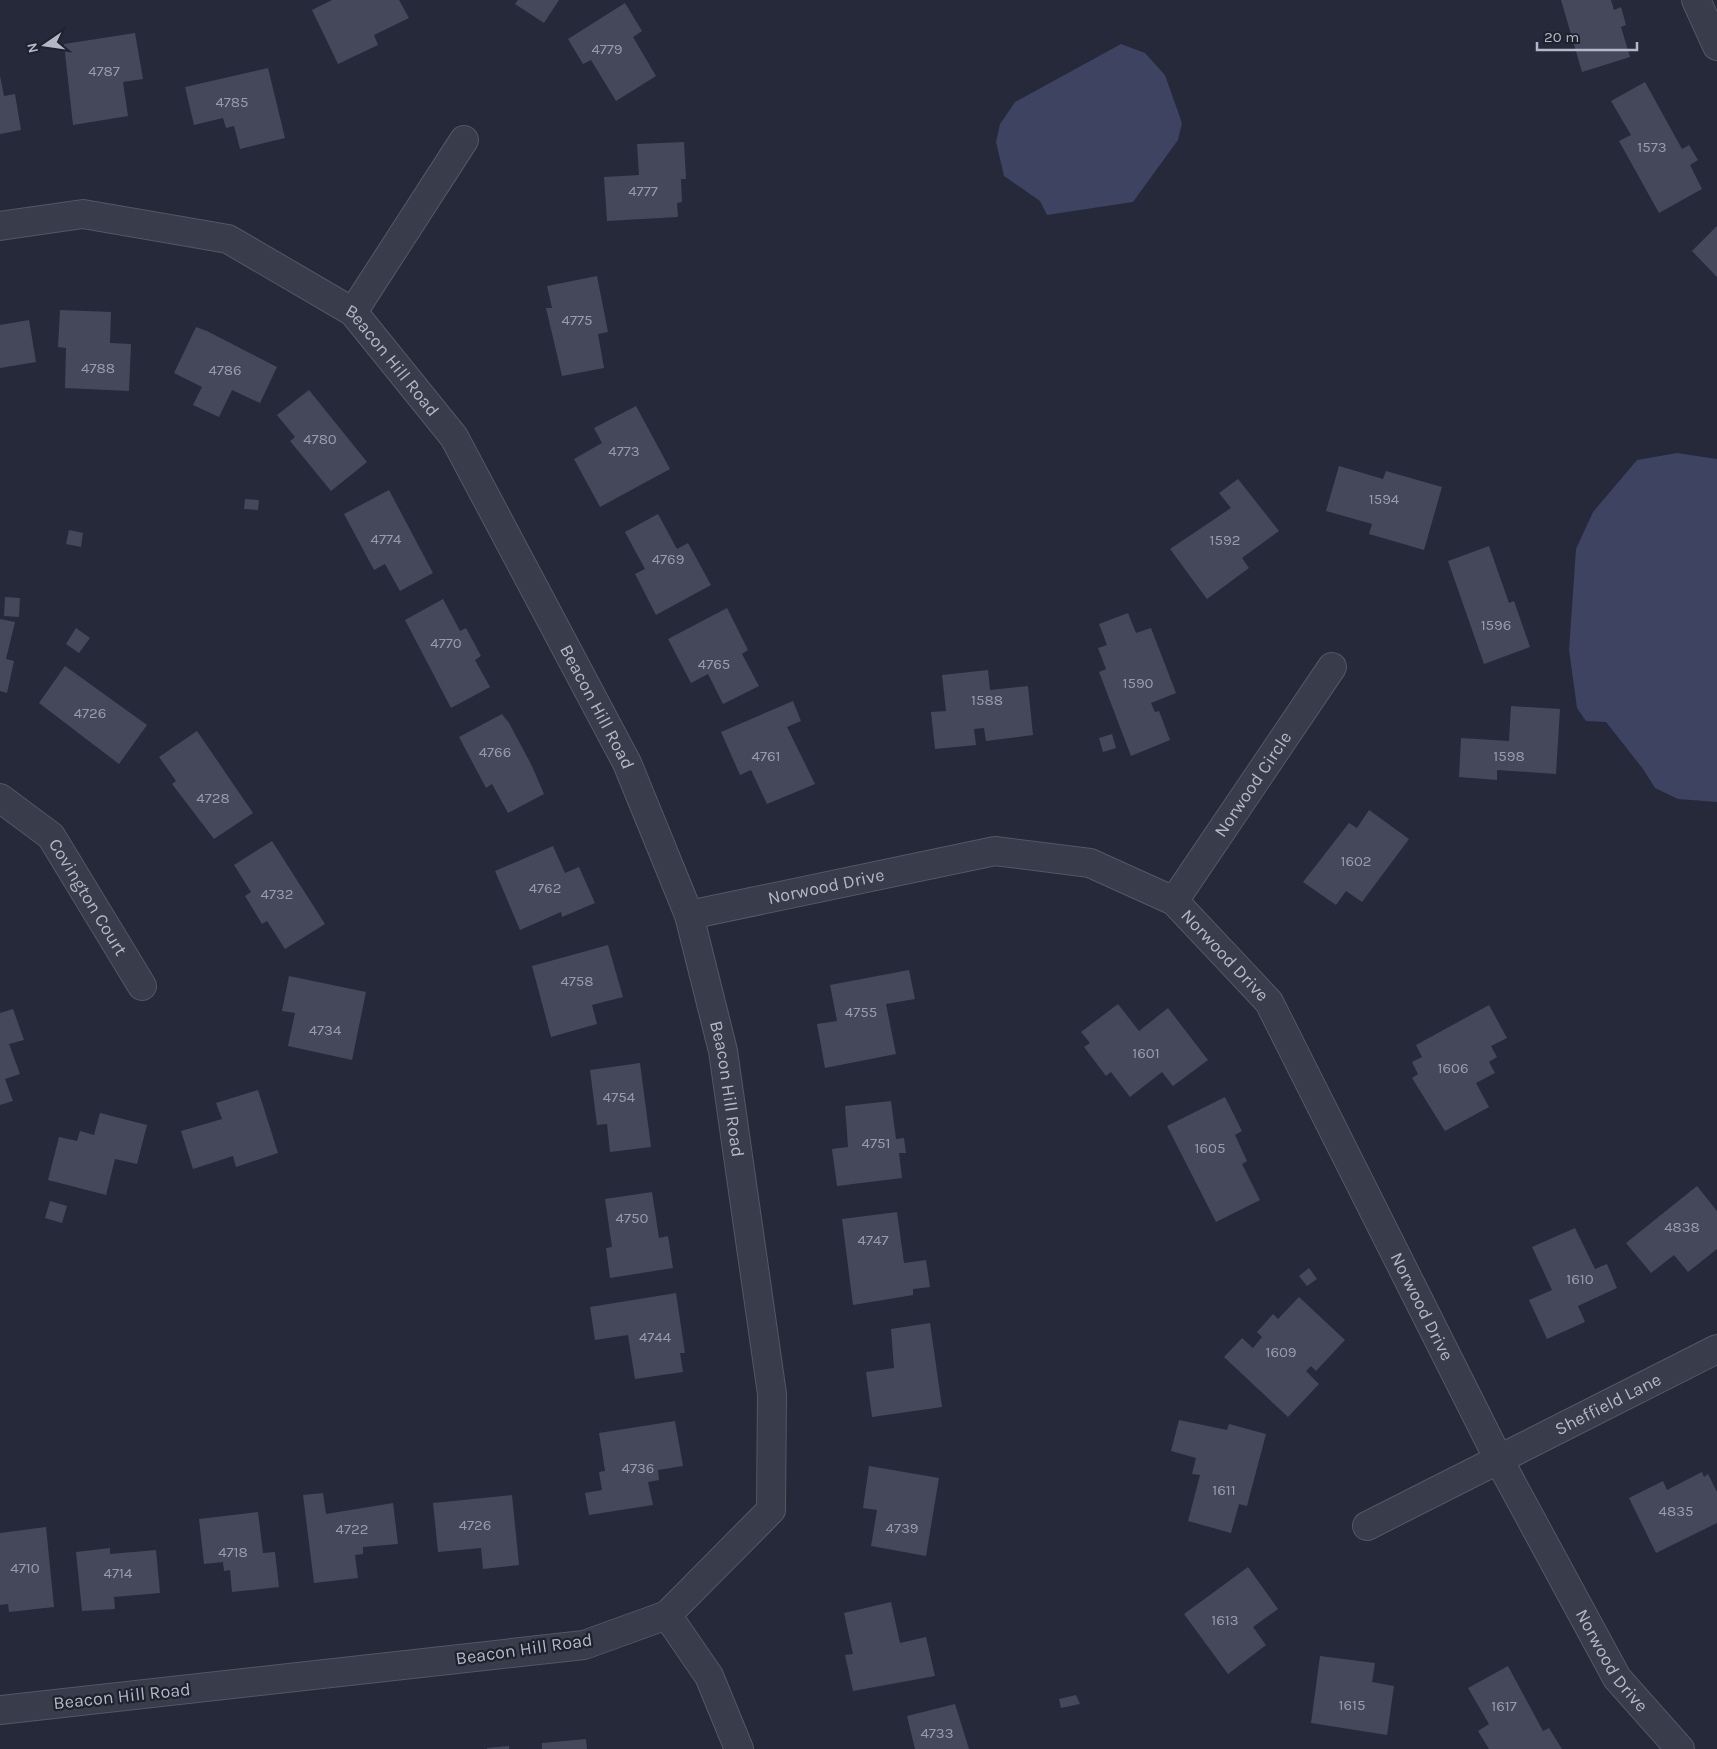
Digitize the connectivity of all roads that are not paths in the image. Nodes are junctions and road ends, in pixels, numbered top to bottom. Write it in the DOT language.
graph roads {
  1 [pos="1696,0"];
  2 [pos="1717,46"];
  3 [pos="464,140"];
  4 [pos="0,226"];
  5 [pos="353,312"];
  6 [pos="1332,667"];
  7 [pos="0,798"];
  8 [pos="1174,901"];
  9 [pos="689,915"];
  10 [pos="142,986"];
  11 [pos="1717,1349"];
  12 [pos="1499,1460"];
  13 [pos="1367,1526"];
  14 [pos="667,1615"];
  15 [pos="0,1710"];
  16 [pos="739,1749"];
  17 [pos="1680,1749"];
  1 -- 2 [label="street"];
  3 -- 5 [label="street"];
  4 -- 5 [label="street, Beacon Hill Road"];
  5 -- 9 [label="street, Beacon Hill Road"];
  6 -- 8 [label="street, Norwood Circle"];
  7 -- 10 [label="street, Covington Court"];
  8 -- 9 [label="street, Norwood Drive"];
  8 -- 12 [label="street, Norwood Drive"];
  9 -- 14 [label="street, Beacon Hill Road"];
  11 -- 12 [label="street, Sheffield Lane"];
  12 -- 13 [label="street"];
  12 -- 17 [label="street, Norwood Drive"];
  14 -- 15 [label="street, Beacon Hill Road"];
  14 -- 16 [label="street"];
}
